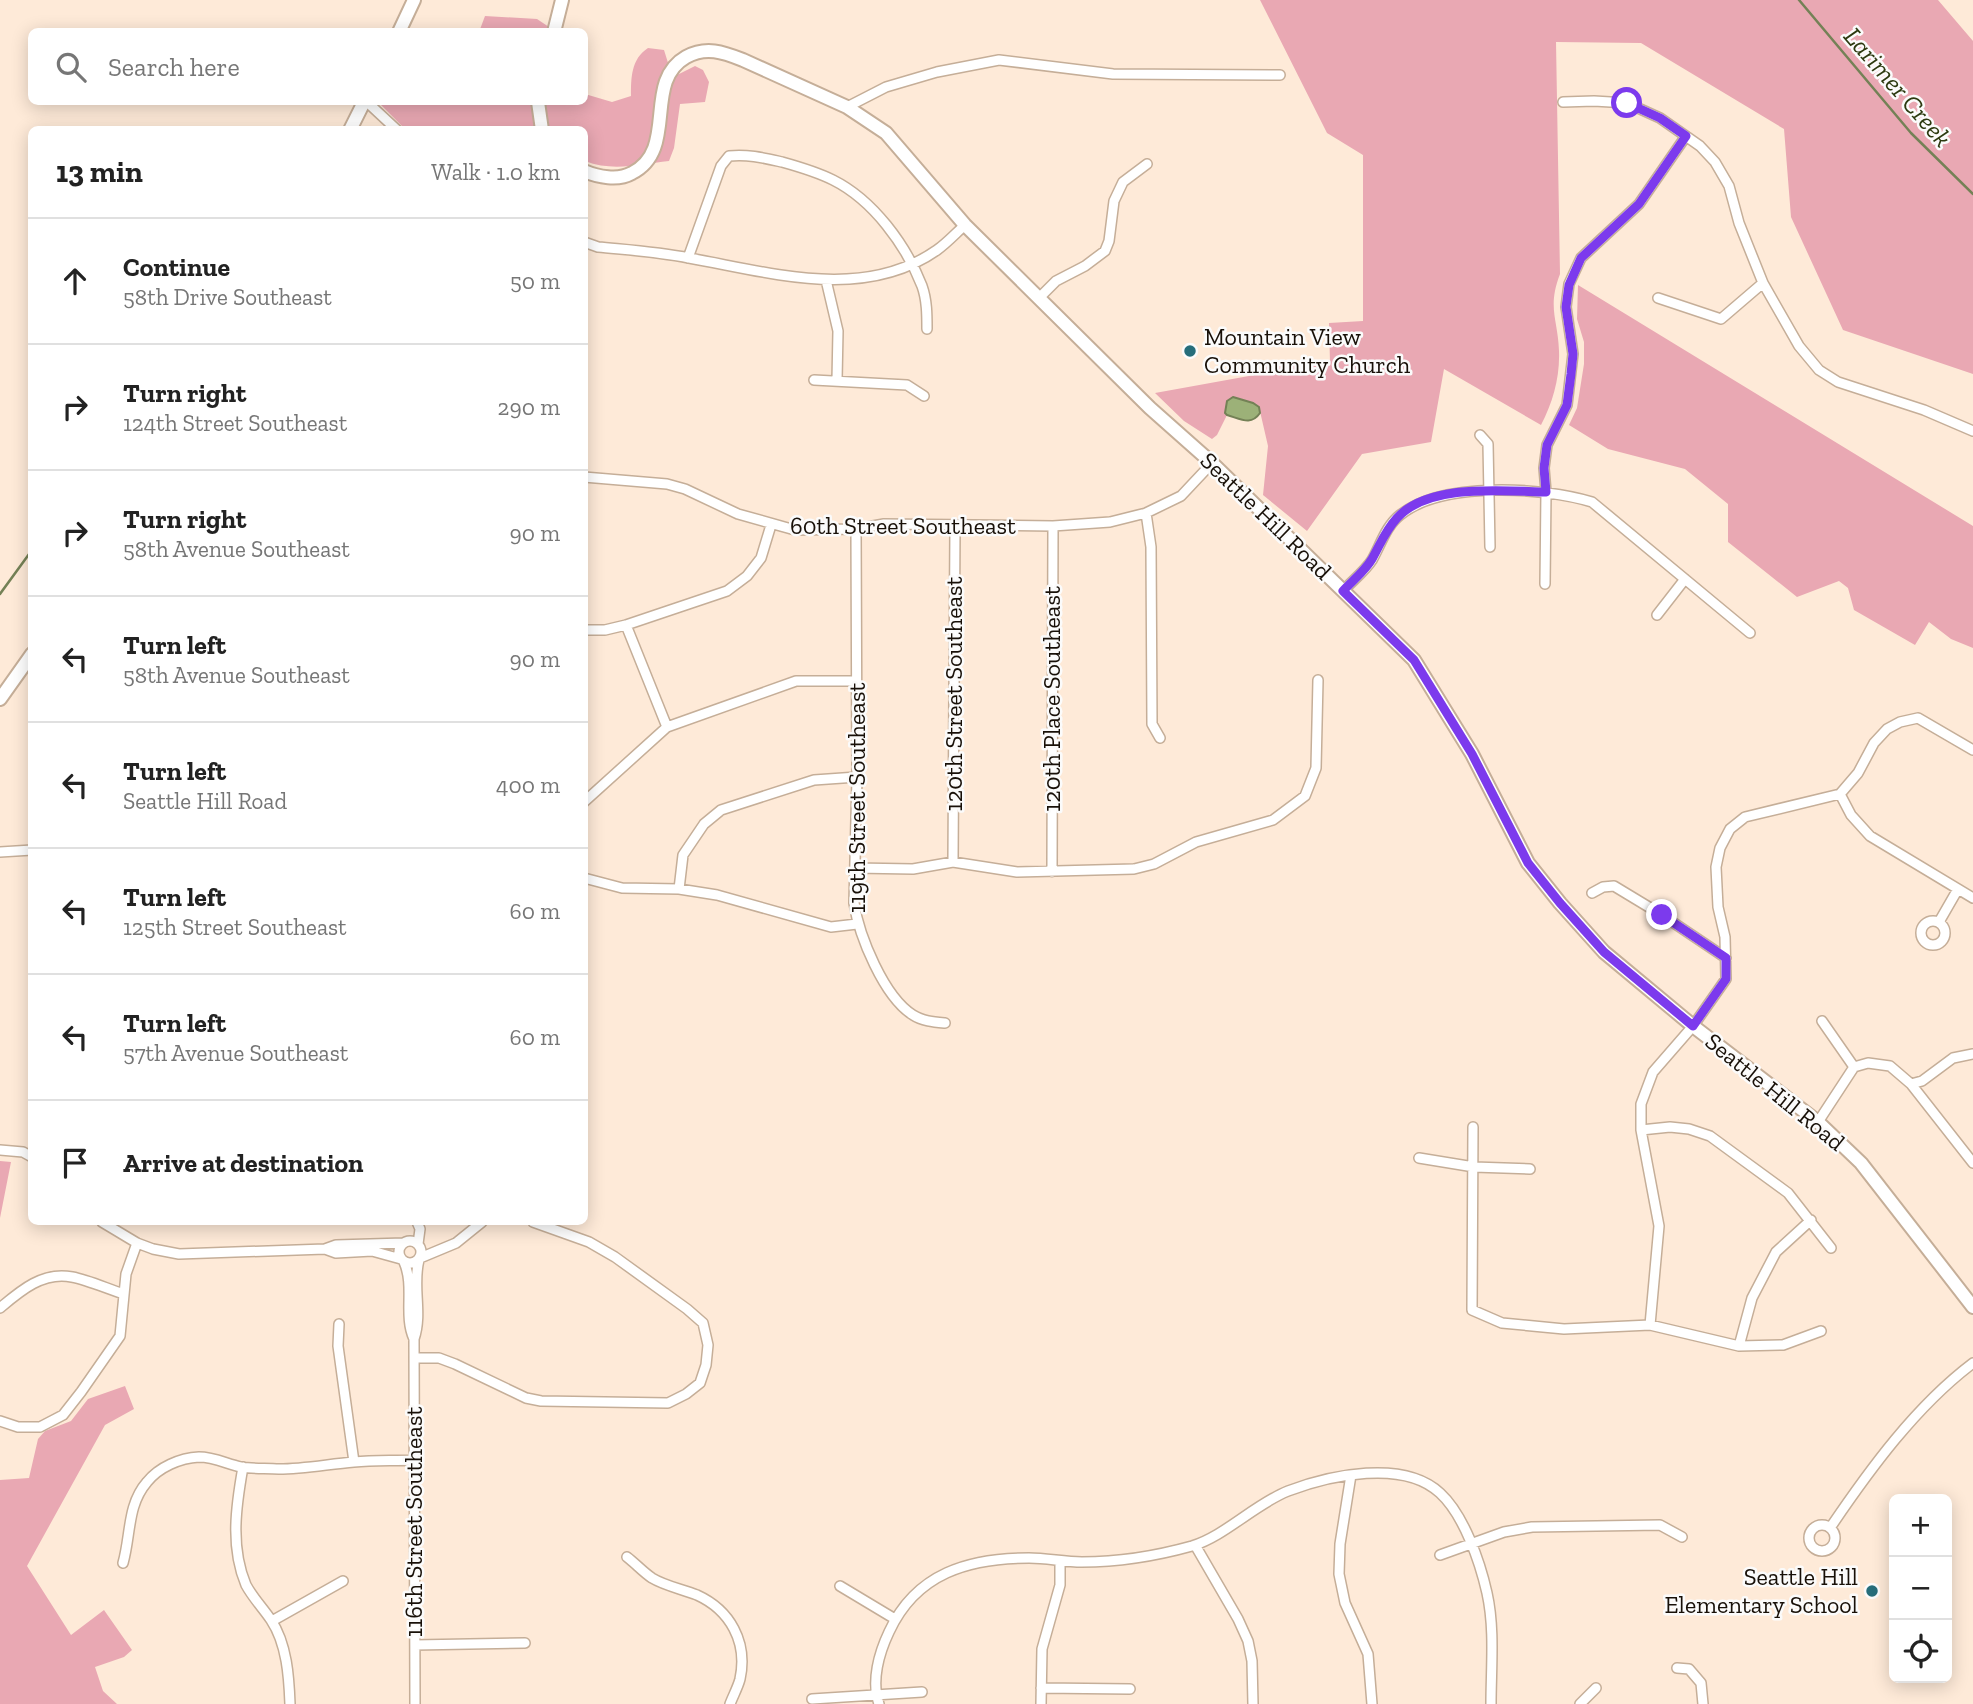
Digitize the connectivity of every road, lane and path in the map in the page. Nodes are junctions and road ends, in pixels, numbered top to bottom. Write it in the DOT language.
graph roads {
  1 [pos="414,0"];
  2 [pos="562,0"];
  3 [pos="401,28"];
  4 [pos="555,28"];
  5 [pos="1280,75"];
  6 [pos="1563,102"];
  7 [pos="364,105"];
  8 [pos="368,105"];
  9 [pos="538,105"];
  10 [pos="847,107"];
  11 [pos="353,126"];
  12 [pos="392,126"];
  13 [pos="541,126"];
  14 [pos="1686,136"];
  15 [pos="1147,164"];
  16 [pos="588,172"];
  17 [pos="965,225"];
  18 [pos="588,243"];
  19 [pos="688,258"];
  20 [pos="912,264"];
  21 [pos="825,280"];
  22 [pos="1763,283"];
  23 [pos="1039,298"];
  24 [pos="1658,298"];
  25 [pos="927,329"];
  26 [pos="814,380"];
  27 [pos="837,380"];
  28 [pos="924,396"];
  29 [pos="1973,431"];
  30 [pos="1480,435"];
  31 [pos="1212,463"];
  32 [pos="588,477"];
  33 [pos="1490,491"];
  34 [pos="1546,492"];
  35 [pos="1146,513"];
  36 [pos="771,525"];
  37 [pos="955,526"];
  38 [pos="1054,526"];
  39 [pos="856,529"];
  40 [pos="1490,547"];
  41 [pos="1685,579"];
  42 [pos="1545,584"];
  43 [pos="1343,591"];
  44 [pos="1657,615"];
  45 [pos="626,625"];
  46 [pos="588,630"];
  47 [pos="1750,633"];
  48 [pos="28,660"];
  49 [pos="1318,680"];
  50 [pos="856,681"];
  51 [pos="0,699"];
  52 [pos="667,727"];
  53 [pos="1160,738"];
  54 [pos="1973,750"];
  55 [pos="857,777"];
  56 [pos="1840,794"];
  57 [pos="588,798"];
  58 [pos="28,850"];
  59 [pos="0,852"];
  60 [pos="953,862"];
  61 [pos="855,868"];
  62 [pos="1052,872"];
  63 [pos="588,879"];
  64 [pos="679,889"];
  65 [pos="1958,889"];
  66 [pos="1592,892"];
  67 [pos="1973,898"];
  68 [pos="1939,922"];
  69 [pos="857,924"];
  70 [pos="1726,958"];
  71 [pos="1822,1021"];
  72 [pos="945,1023"];
  73 [pos="1693,1026"];
  74 [pos="1973,1055"];
  75 [pos="1854,1067"];
  76 [pos="1911,1084"];
  77 [pos="1818,1122"];
  78 [pos="1474,1127"];
  79 [pos="1641,1130"];
  80 [pos="0,1150"];
  81 [pos="28,1155"];
  82 [pos="1419,1158"];
  83 [pos="1973,1163"];
  84 [pos="1474,1167"];
  85 [pos="1530,1169"];
  86 [pos="1811,1220"];
  87 [pos="107,1225"];
  88 [pos="415,1225"];
  89 [pos="418,1225"];
  90 [pos="478,1225"];
  91 [pos="541,1225"];
  92 [pos="405,1242"];
  93 [pos="137,1243"];
  94 [pos="418,1244"];
  95 [pos="439,1248"];
  96 [pos="1831,1248"];
  97 [pos="325,1249"];
  98 [pos="419,1259"];
  99 [pos="402,1261"];
  100 [pos="124,1294"];
  101 [pos="1973,1307"];
  102 [pos="0,1308"];
  103 [pos="339,1324"];
  104 [pos="1650,1325"];
  105 [pos="1821,1331"];
  106 [pos="414,1339"];
  107 [pos="1739,1346"];
  108 [pos="414,1358"];
  109 [pos="1973,1363"];
  110 [pos="0,1421"];
  111 [pos="414,1460"];
  112 [pos="354,1462"];
  113 [pos="243,1467"];
  114 [pos="1351,1475"];
  115 [pos="1830,1528"];
  116 [pos="1682,1536"];
  117 [pos="1195,1545"];
  118 [pos="1471,1545"];
  119 [pos="1440,1555"];
  120 [pos="627,1557"];
  121 [pos="1060,1562"];
  122 [pos="123,1563"];
  123 [pos="343,1581"];
  124 [pos="840,1586"];
  125 [pos="895,1619"];
  126 [pos="272,1621"];
  127 [pos="525,1643"];
  128 [pos="415,1645"];
  129 [pos="1676,1668"];
  130 [pos="1041,1688"];
  131 [pos="1596,1688"];
  132 [pos="1130,1689"];
  133 [pos="922,1692"];
  134 [pos="812,1699"];
  135 [pos="877,1700"];
  136 [pos="290,1704"];
  137 [pos="415,1704"];
  138 [pos="730,1704"];
  139 [pos="1041,1704"];
  140 [pos="1253,1704"];
  141 [pos="1372,1704"];
  142 [pos="1491,1704"];
  143 [pos="1580,1704"];
  144 [pos="1703,1704"];
  1 -- 3 [label="main road"];
  2 -- 4 [label="main road"];
  5 -- 10 [label="street"];
  6 -- 14 [label="street"];
  7 -- 11 [label="main road"];
  8 -- 12 [label="street"];
  9 -- 13 [label="main road"];
  10 -- 16 [label="main road, Seattle Hill Road"];
  10 -- 17 [label="main road, Seattle Hill Road"];
  14 -- 22 [label="street"];
  14 -- 34 [label="street"];
  15 -- 23 [label="street"];
  17 -- 20 [label="street"];
  17 -- 23 [label="main road, Seattle Hill Road"];
  18 -- 19 [label="street"];
  19 -- 20 [label="street"];
  19 -- 21 [label="street"];
  20 -- 21 [label="street"];
  20 -- 25 [label="street"];
  21 -- 27 [label="street"];
  22 -- 24 [label="street"];
  22 -- 29 [label="street"];
  23 -- 31 [label="main road, Seattle Hill Road"];
  26 -- 27 [label="street"];
  27 -- 28 [label="street"];
  30 -- 33 [label="street"];
  31 -- 35 [label="street, 60th Street Southeast"];
  31 -- 43 [label="main road, Seattle Hill Road"];
  32 -- 36 [label="street, 60th Street Southeast"];
  33 -- 34 [label="street"];
  33 -- 40 [label="street"];
  33 -- 43 [label="street"];
  34 -- 41 [label="street"];
  34 -- 42 [label="street"];
  35 -- 38 [label="street, 60th Street Southeast"];
  35 -- 53 [label="street"];
  36 -- 39 [label="street, 60th Street Southeast"];
  36 -- 45 [label="street"];
  37 -- 38 [label="street, 60th Street Southeast"];
  37 -- 39 [label="street, 60th Street Southeast"];
  37 -- 60 [label="street, 120th Street Southeast"];
  38 -- 62 [label="street, 120th Place Southeast"];
  39 -- 50 [label="street, 119th Street Southeast"];
  41 -- 44 [label="street"];
  41 -- 47 [label="street"];
  43 -- 73 [label="main road, Seattle Hill Road"];
  45 -- 46 [label="street"];
  45 -- 52 [label="street"];
  48 -- 51 [label="main road"];
  49 -- 62 [label="street"];
  50 -- 52 [label="street"];
  50 -- 55 [label="street, 119th Street Southeast"];
  52 -- 57 [label="street"];
  54 -- 56 [label="street"];
  55 -- 61 [label="street, 119th Street Southeast"];
  55 -- 64 [label="street"];
  56 -- 65 [label="street"];
  56 -- 70 [label="street"];
  58 -- 59 [label="street"];
  60 -- 61 [label="street"];
  60 -- 62 [label="street"];
  61 -- 69 [label="street, 119th Street Southeast"];
  63 -- 64 [label="street"];
  64 -- 69 [label="street"];
  65 -- 67 [label="street"];
  65 -- 68 [label="street"];
  66 -- 70 [label="street"];
  69 -- 72 [label="street, 119th Street Southeast"];
  70 -- 73 [label="street"];
  71 -- 75 [label="street"];
  73 -- 77 [label="main road, Seattle Hill Road"];
  73 -- 79 [label="street"];
  74 -- 76 [label="street"];
  75 -- 76 [label="street"];
  75 -- 77 [label="street"];
  76 -- 83 [label="street"];
  77 -- 101 [label="main road, Seattle Hill Road"];
  78 -- 84 [label="street"];
  79 -- 86 [label="street"];
  79 -- 104 [label="street"];
  80 -- 81 [label="street"];
  82 -- 84 [label="street"];
  84 -- 85 [label="street"];
  84 -- 104 [label="street"];
  86 -- 96 [label="street"];
  86 -- 107 [label="street"];
  87 -- 93 [label="street"];
  88 -- 92 [label="street"];
  89 -- 94 [label="street"];
  90 -- 95 [label="street"];
  91 -- 108 [label="street"];
  92 -- 94 [label="street"];
  92 -- 97 [label="street"];
  92 -- 99 [label="street"];
  93 -- 97 [label="street"];
  93 -- 100 [label="street"];
  94 -- 95 [label="street"];
  94 -- 98 [label="street"];
  95 -- 98 [label="street"];
  97 -- 99 [label="street"];
  98 -- 99 [label="street"];
  98 -- 106 [label="street, 116th Street Southeast"];
  99 -- 106 [label="street, 116th Street Southeast"];
  100 -- 102 [label="street"];
  100 -- 110 [label="street"];
  103 -- 112 [label="street"];
  104 -- 107 [label="street"];
  105 -- 107 [label="street"];
  106 -- 108 [label="street, 116th Street Southeast"];
  108 -- 111 [label="street, 116th Street Southeast"];
  109 -- 115 [label="street"];
  111 -- 112 [label="street"];
  111 -- 128 [label="street, 116th Street Southeast"];
  112 -- 113 [label="street"];
  113 -- 122 [label="street"];
  113 -- 126 [label="street"];
  114 -- 117 [label="street"];
  114 -- 118 [label="street"];
  114 -- 141 [label="street"];
  116 -- 118 [label="street"];
  117 -- 121 [label="street"];
  117 -- 140 [label="street"];
  118 -- 119 [label="street"];
  118 -- 142 [label="street"];
  120 -- 138 [label="street"];
  121 -- 125 [label="street"];
  121 -- 130 [label="street"];
  123 -- 126 [label="street"];
  124 -- 125 [label="street"];
  125 -- 135 [label="street"];
  126 -- 136 [label="street"];
  127 -- 128 [label="street"];
  128 -- 137 [label="street, 116th Street Southeast"];
  129 -- 144 [label="street"];
  130 -- 132 [label="street"];
  130 -- 139 [label="street"];
  131 -- 143 [label="street"];
  133 -- 135 [label="street"];
  134 -- 135 [label="street"];
}
